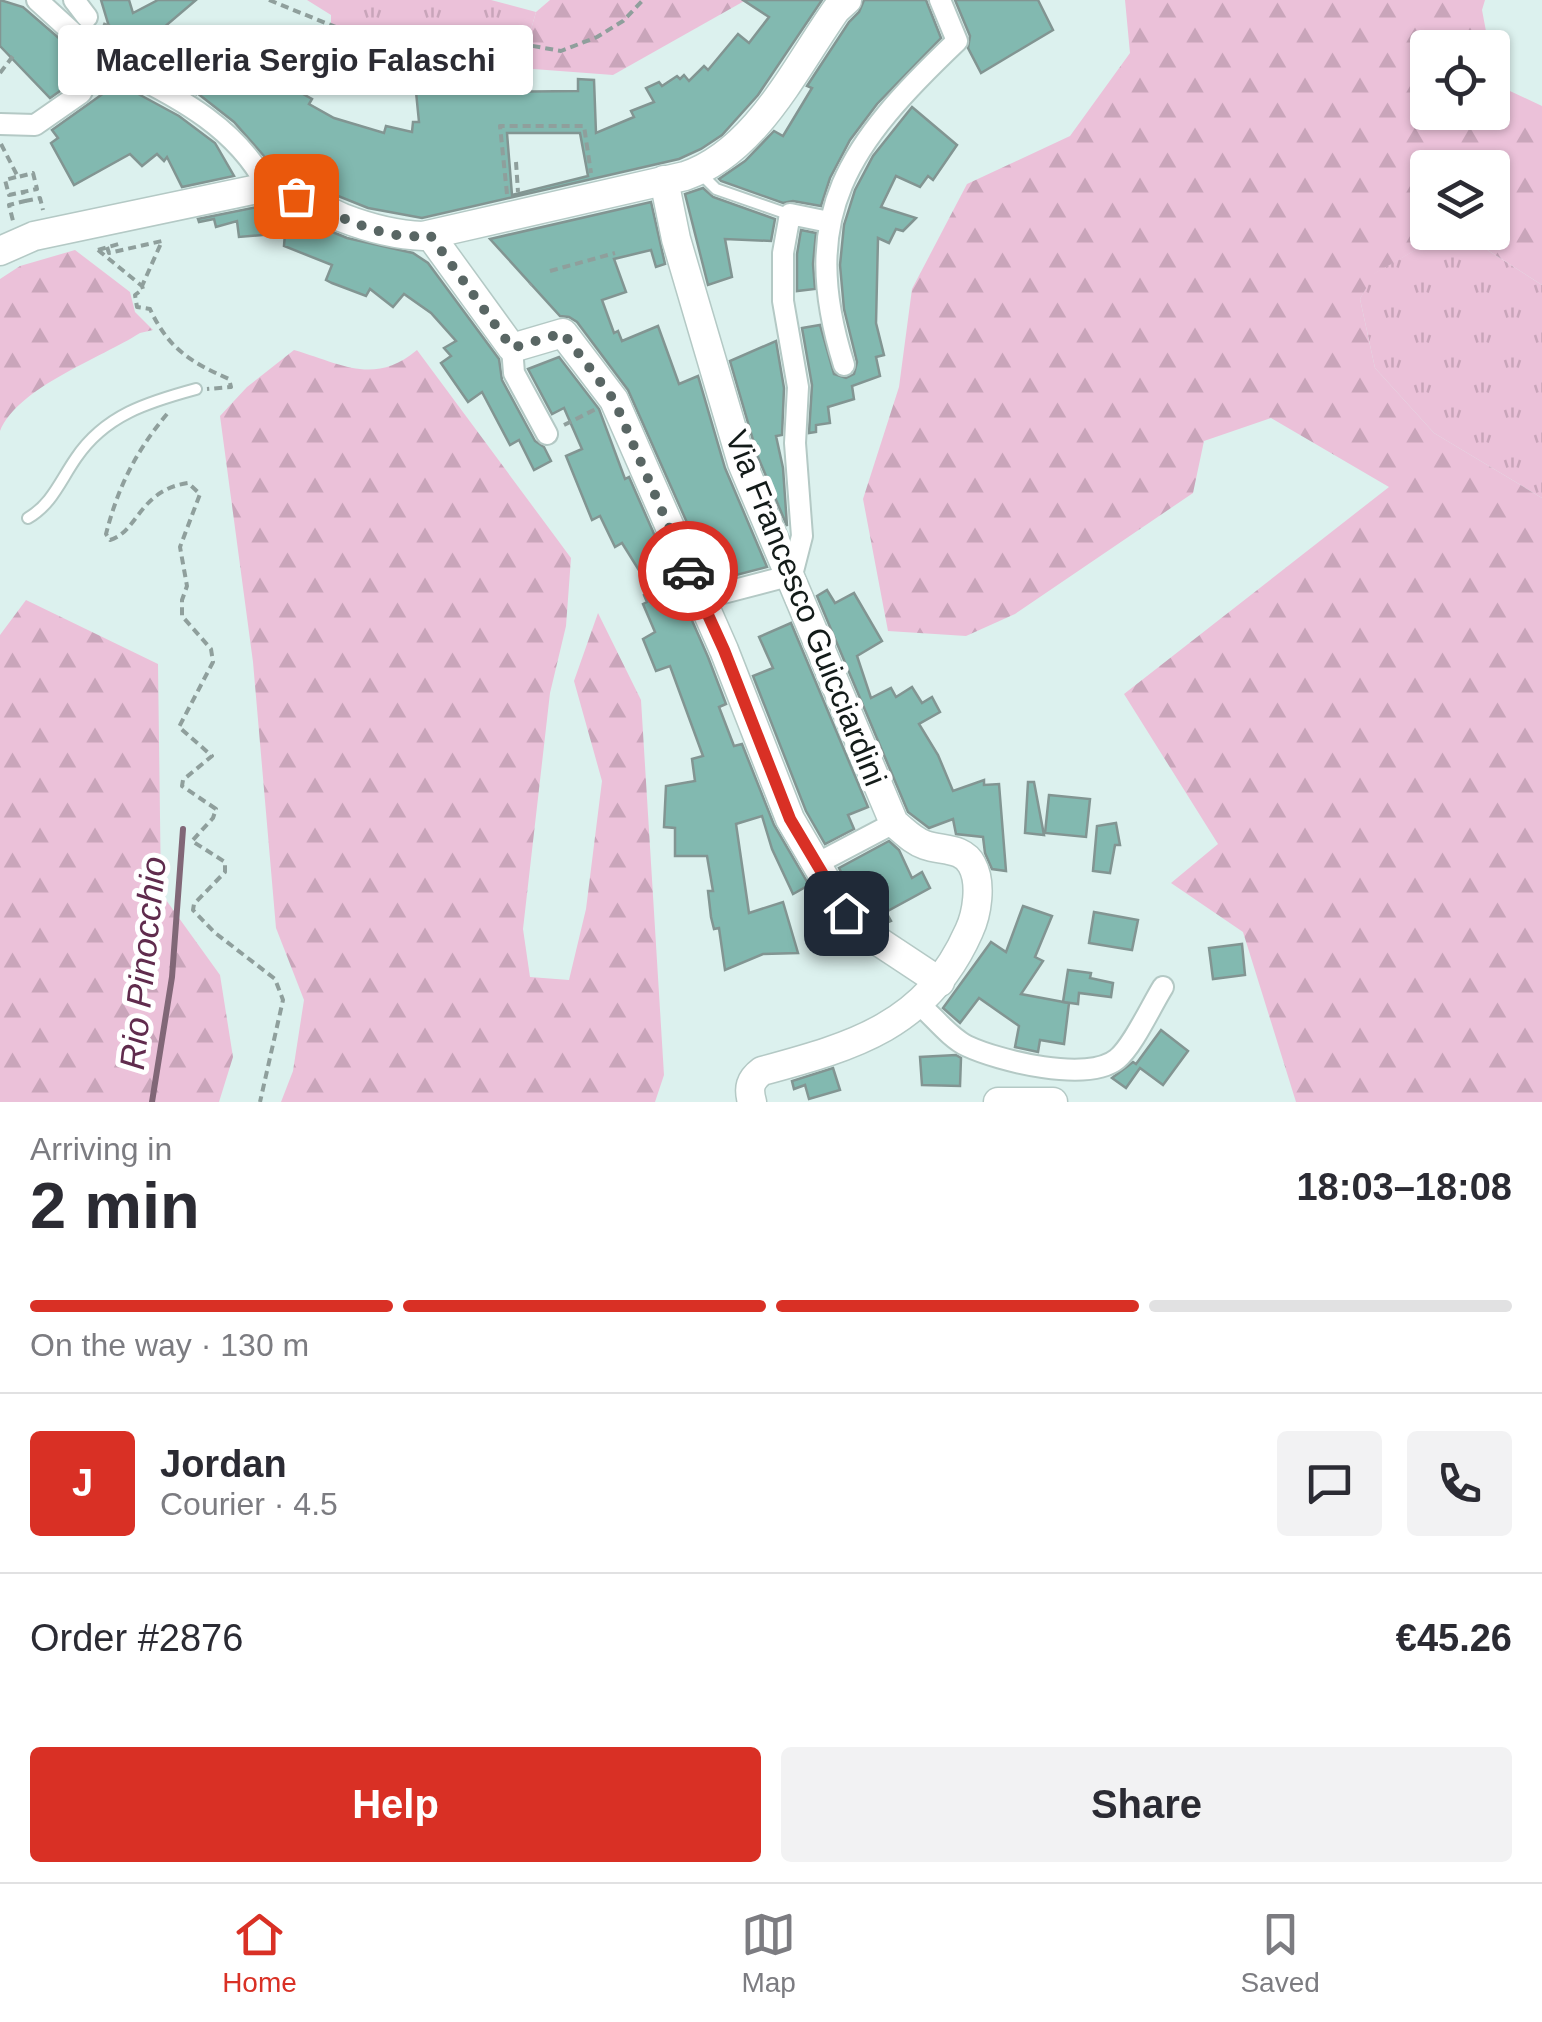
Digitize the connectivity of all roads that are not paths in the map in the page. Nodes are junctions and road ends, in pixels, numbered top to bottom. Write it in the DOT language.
graph roads {
  1 [pos="37,0"];
  2 [pos="847,0"];
  3 [pos="940,0"];
  4 [pos="125,71"];
  5 [pos="0,124"];
  6 [pos="698,171"];
  7 [pos="664,180"];
  8 [pos="267,187"];
  9 [pos="788,214"];
  10 [pos="829,222"];
  11 [pos="430,235"];
  12 [pos="0,251"];
  13 [pos="512,348"];
  14 [pos="844,365"];
  15 [pos="196,390"];
  16 [pos="547,434"];
  17 [pos="28,518"];
  18 [pos="792,575"];
  19 [pos="700,600"];
  20 [pos="894,822"];
  21 [pos="816,864"];
  22 [pos="846,913"];
  23 [pos="876,939"];
  24 [pos="940,982"];
  25 [pos="1163,987"];
  26 [pos="920,1004"];
  27 [pos="752,1102"];
  28 [pos="998,1102"];
  29 [pos="1052,1102"];
  1 -- 5 [label="street"];
  2 -- 6 [label="main road"];
  3 -- 10 [label="street"];
  4 -- 8 [label="street"];
  6 -- 7 [label="main road"];
  6 -- 9 [label="lane"];
  7 -- 11 [label="main road"];
  7 -- 18 [label="main road, Via Francesco Guicciardini"];
  8 -- 11 [label="main road"];
  8 -- 12 [label="main road"];
  9 -- 10 [label="street"];
  9 -- 18 [label="street"];
  10 -- 14 [label="street"];
  11 -- 13 [label="main road"];
  13 -- 16 [label="street"];
  13 -- 19 [label="main road"];
  15 -- 17 [label="lane"];
  18 -- 19 [label="street"];
  18 -- 20 [label="main road, Via Francesco Guicciardini"];
  19 -- 21 [label="main road"];
  20 -- 21 [label="street"];
  20 -- 24 [label="main road, Via Francesco Guicciardini"];
  21 -- 22 [label="main road"];
  23 -- 24 [label="main road"];
  24 -- 26 [label="main road, Via Francesco Guicciardini"];
  25 -- 26 [label="street"];
  26 -- 27 [label="main road, Via Francesco Guicciardini"];
  28 -- 29 [label="main road"];
}
